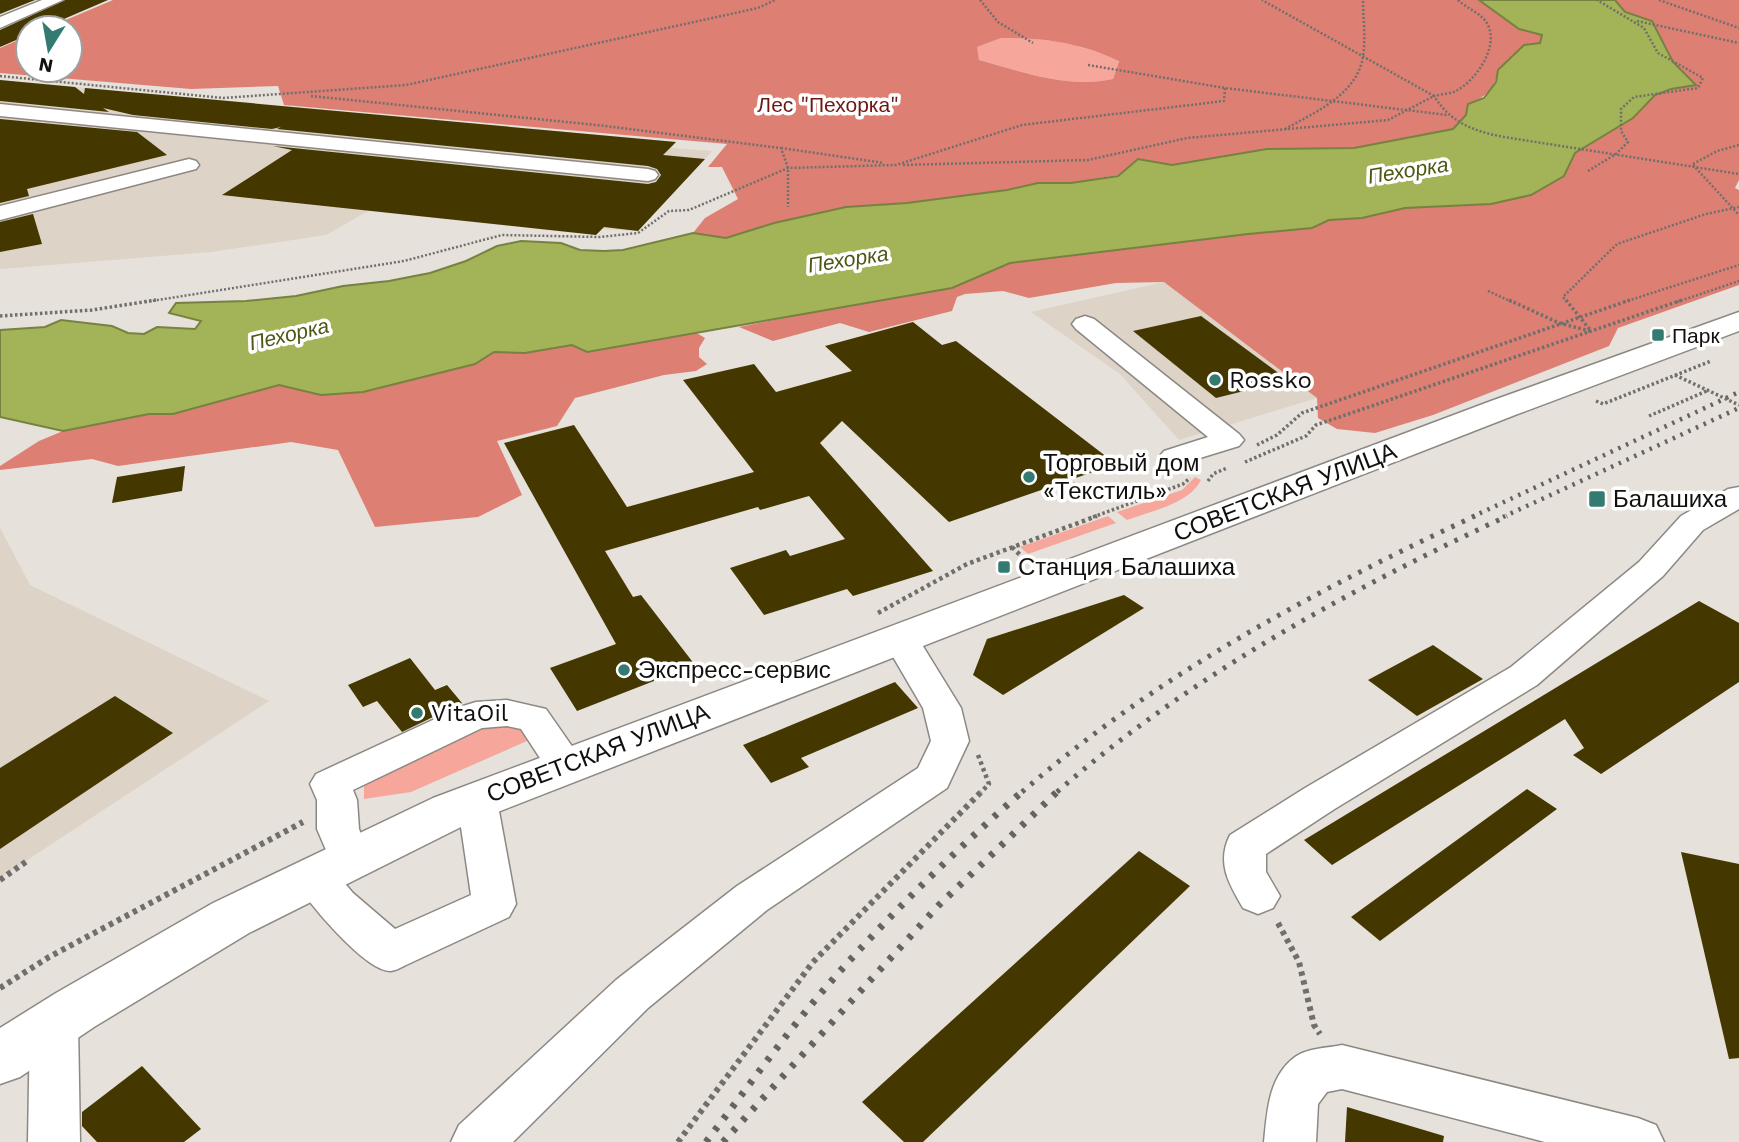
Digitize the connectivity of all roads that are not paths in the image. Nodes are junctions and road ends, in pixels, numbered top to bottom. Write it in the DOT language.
graph roads {
  1 [pos="16,0"];
  2 [pos="55,0"];
  3 [pos="0,6"];
  4 [pos="0,23"];
  5 [pos="0,110"];
  6 [pos="189,165"];
  7 [pos="648,175"];
  8 [pos="0,213"];
  9 [pos="1739,321"];
  10 [pos="1085,324"];
  11 [pos="1185,465"];
  12 [pos="1739,496"];
  13 [pos="885,628"];
  14 [pos="565,765"];
  15 [pos="477,800"];
  16 [pos="332,868"];
  17 [pos="1258,896"];
  18 [pos="54,1024"];
  19 [pos="0,1059"];
  20 [pos="54,1142"];
  21 [pos="477,1142"];
  22 [pos="1290,1142"];
  23 [pos="1638,1142"];
  1 -- 3 [label="lane"];
  2 -- 4 [label="lane"];
  5 -- 7 [label="lane"];
  6 -- 8 [label="lane"];
  9 -- 13 [label="main road, СОВЕТСКАЯ УЛИЦА"];
  10 -- 11 [label="lane"];
  12 -- 17 [label="lane"];
  13 -- 14 [label="main road, СОВЕТСКАЯ УЛИЦА"];
  13 -- 21 [label="lane"];
  14 -- 15 [label="main road, СОВЕТСКАЯ УЛИЦА"];
  14 -- 16 [label="lane"];
  15 -- 16 [label="main road, СОВЕТСКАЯ УЛИЦА"];
  15 -- 16 [label="lane"];
  16 -- 18 [label="main road, СОВЕТСКАЯ УЛИЦА"];
  18 -- 19 [label="main road, СОВЕТСКАЯ УЛИЦА"];
  18 -- 20 [label="lane"];
  22 -- 23 [label="lane"];
}
